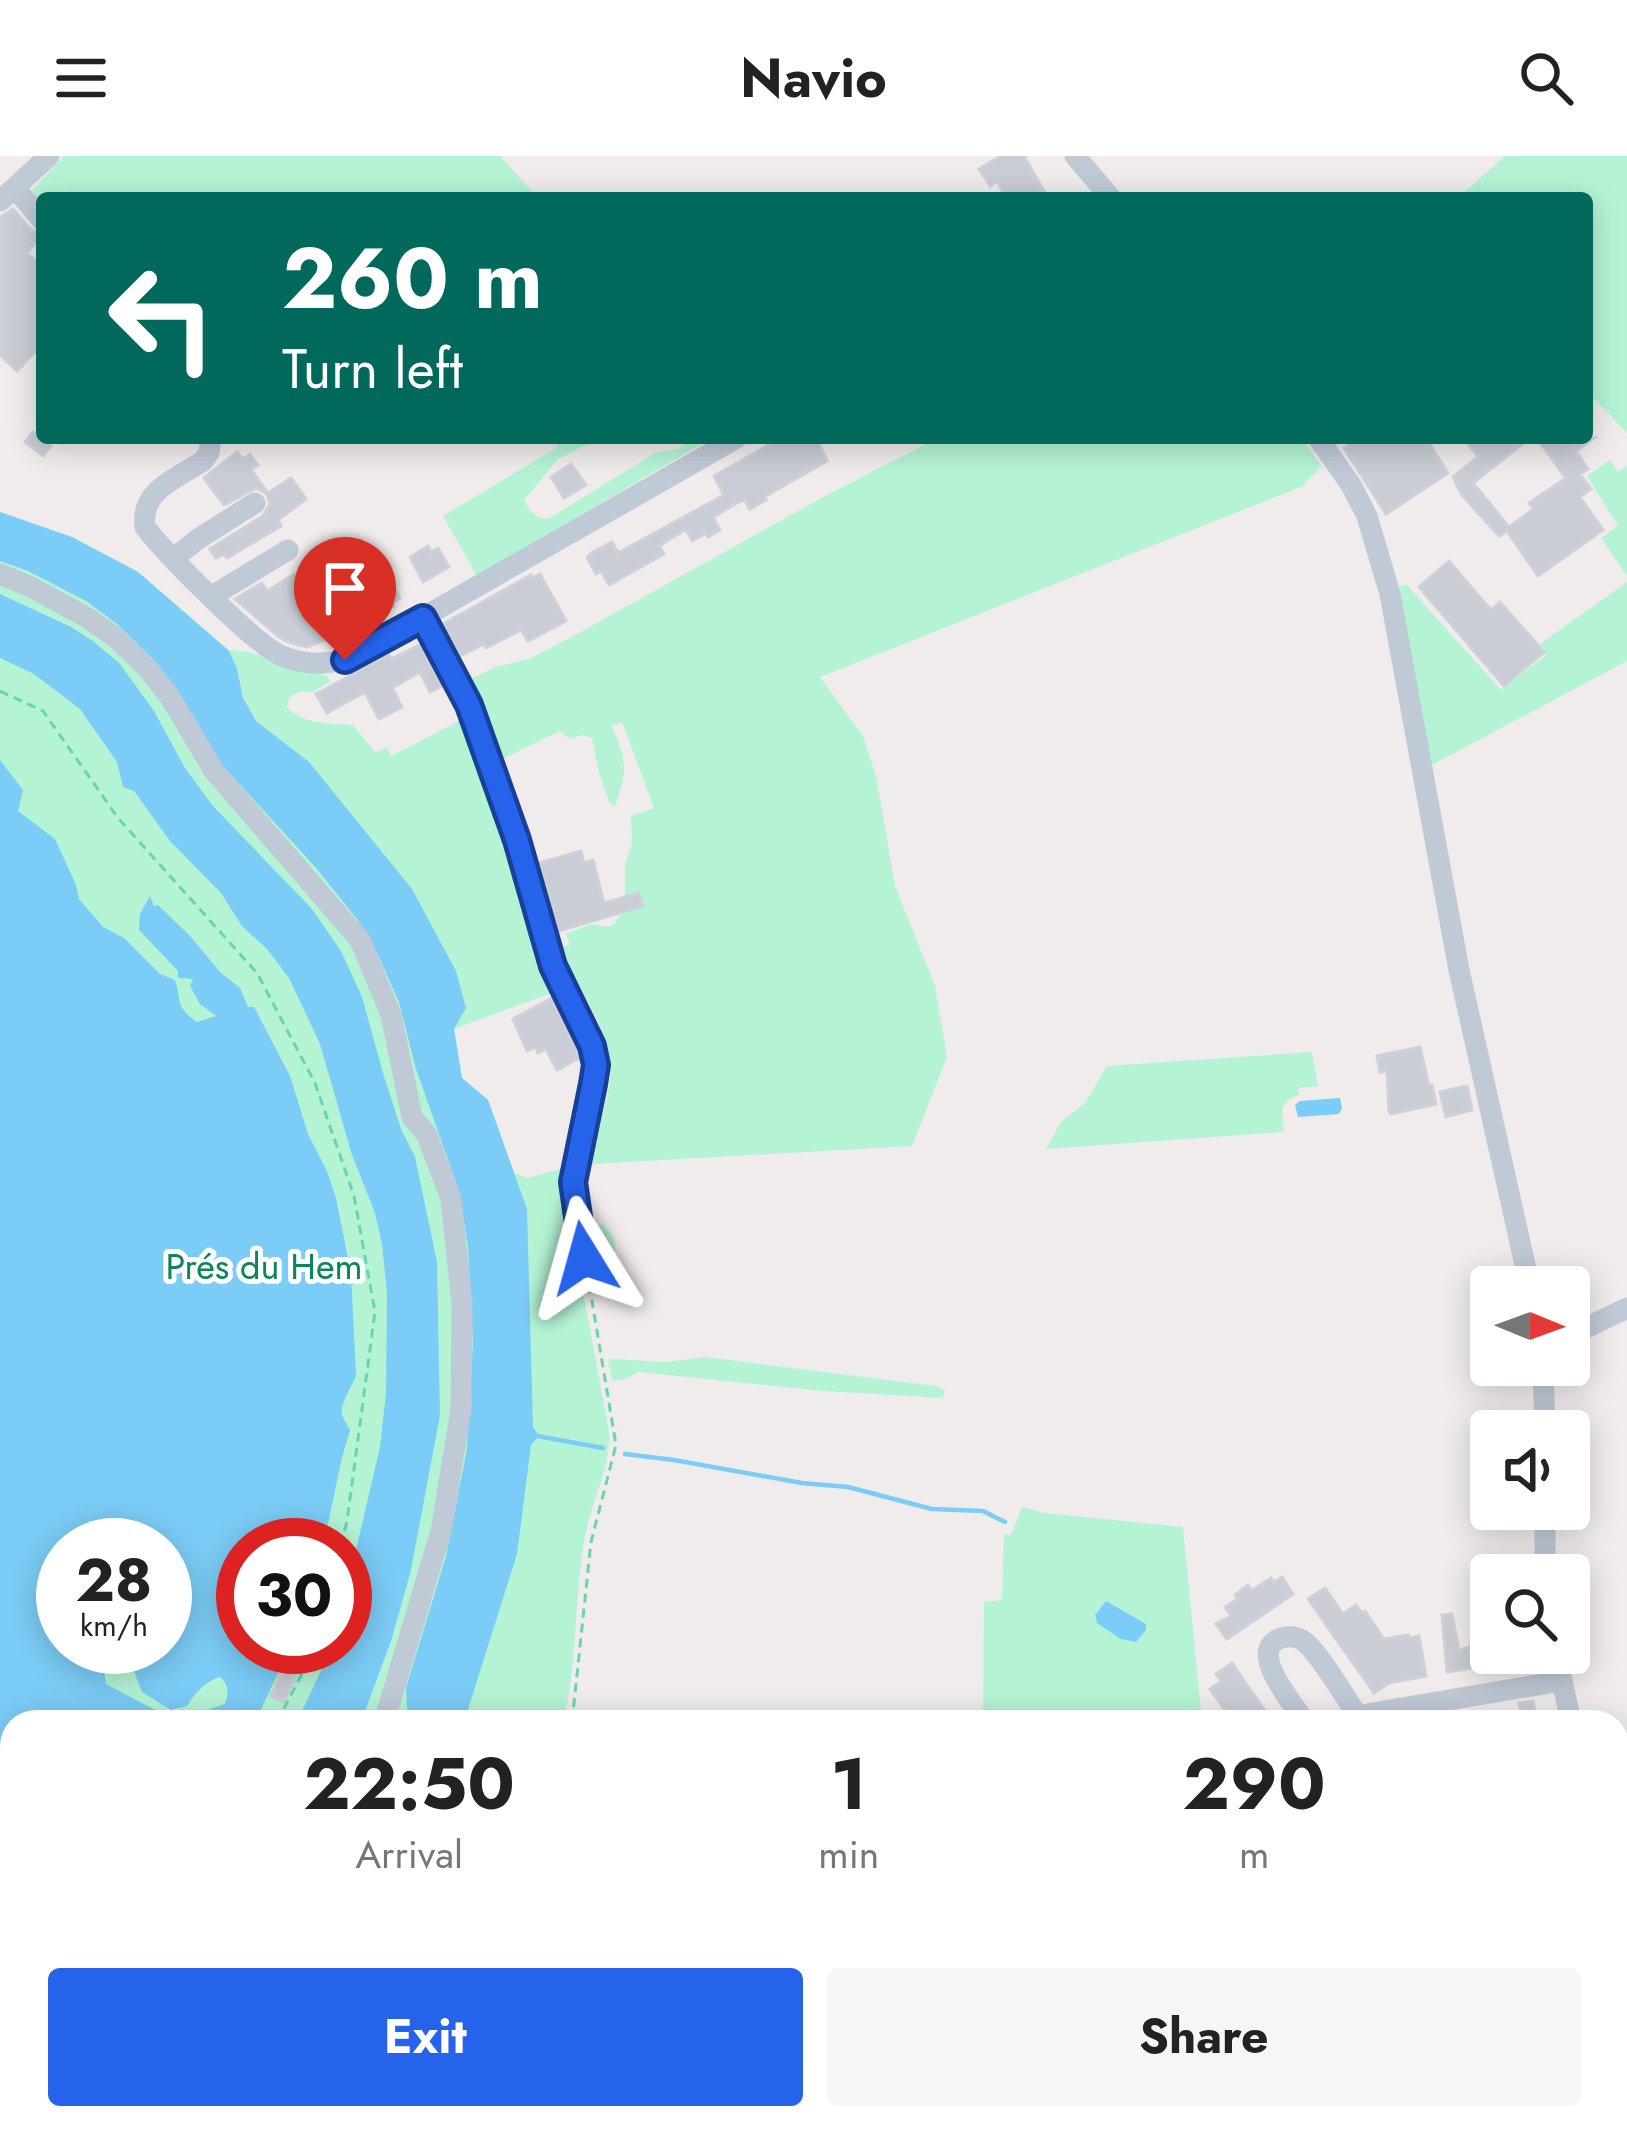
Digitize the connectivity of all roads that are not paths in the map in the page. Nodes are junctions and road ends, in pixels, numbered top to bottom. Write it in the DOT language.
graph roads {
  1 [pos="49,156"];
  2 [pos="1076,156"];
  3 [pos="1106,192"];
  4 [pos="8,195"];
  5 [pos="36,216"];
  6 [pos="210,444"];
  7 [pos="727,444"];
  8 [pos="1322,444"];
  9 [pos="255,503"];
  10 [pos="288,550"];
  11 [pos="174,558"];
  12 [pos="0,574"];
  13 [pos="212,596"];
  14 [pos="423,618"];
  15 [pos="584,1258"];
  16 [pos="1525,1266"];
  17 [pos="1627,1308"];
  18 [pos="1590,1326"];
  19 [pos="1560,1674"];
  20 [pos="1561,1681"];
  21 [pos="388,1710"];
  22 [pos="1297,1710"];
  23 [pos="1347,1710"];
  24 [pos="1402,1710"];
  25 [pos="1567,1710"];
  1 -- 4 [label="street"];
  2 -- 3 [label="street"];
  4 -- 5 [label="street"];
  6 -- 11 [label="street"];
  7 -- 14 [label="street"];
  8 -- 16 [label="street"];
  9 -- 11 [label="street"];
  10 -- 13 [label="street"];
  11 -- 13 [label="street"];
  12 -- 21 [label="street"];
  13 -- 14 [label="street"];
  14 -- 15 [label="street"];
  17 -- 18 [label="street"];
  19 -- 20 [label="street"];
  20 -- 24 [label="street"];
  20 -- 25 [label="street"];
  22 -- 23 [label="street"];
}
